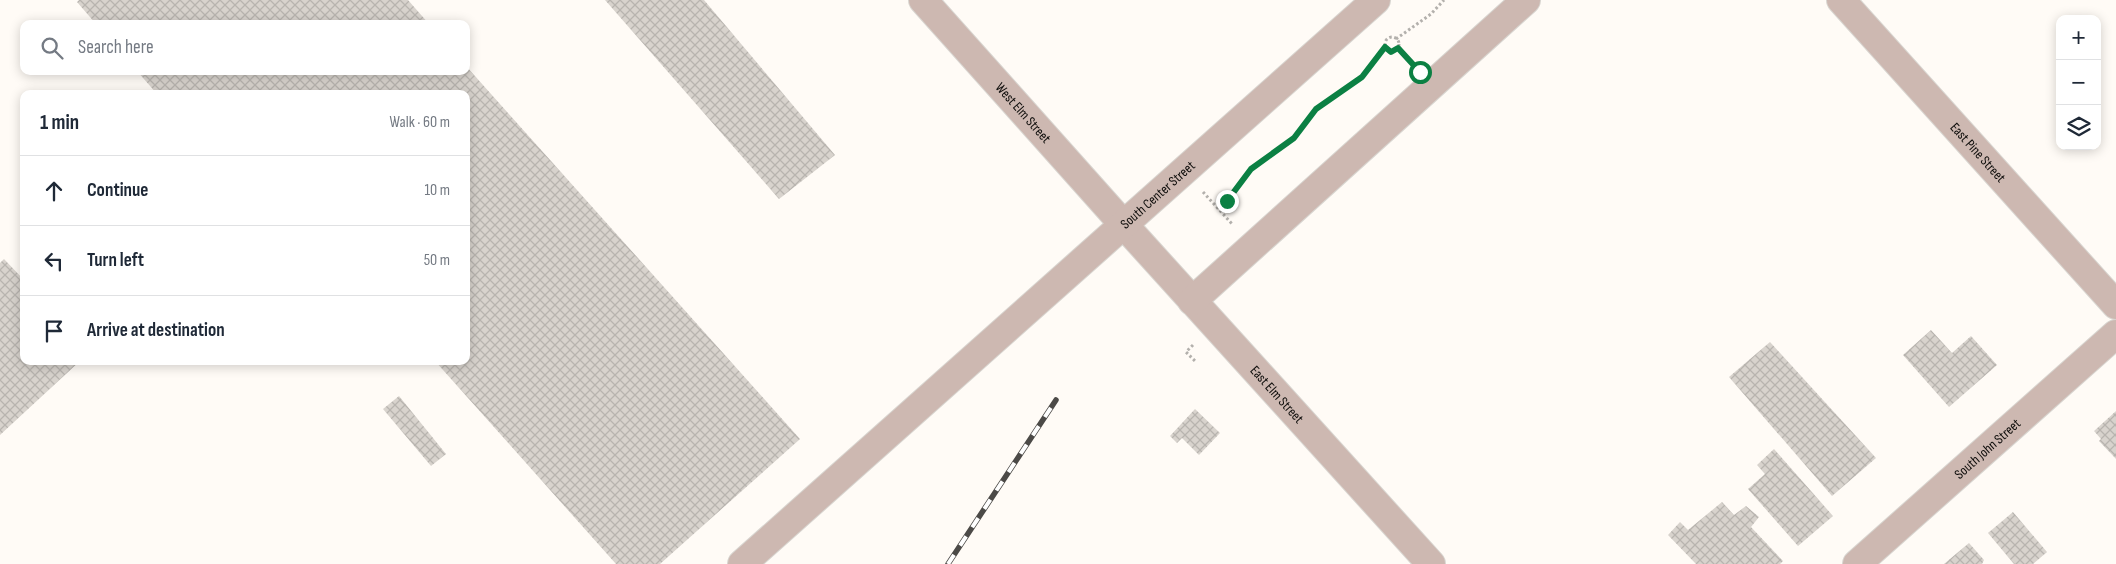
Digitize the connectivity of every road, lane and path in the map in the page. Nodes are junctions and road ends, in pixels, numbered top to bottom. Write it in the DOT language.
graph roads {
  1 [pos="923,0"];
  2 [pos="1376,0"];
  3 [pos="1444,0"];
  4 [pos="1526,0"];
  5 [pos="1841,0"];
  6 [pos="1396,39"];
  7 [pos="1385,47"];
  8 [pos="1398,48"];
  9 [pos="1414,66"];
  10 [pos="1199,188"];
  11 [pos="1218,208"];
  12 [pos="1124,225"];
  13 [pos="1236,228"];
  14 [pos="1192,301"];
  15 [pos="2116,305"];
  16 [pos="2116,334"];
  17 [pos="1196,340"];
  18 [pos="1196,362"];
  19 [pos="742,564"];
  20 [pos="1431,564"];
  21 [pos="1857,564"];
  1 -- 12 [label="street, West Elm Street"];
  2 -- 12 [label="street, South Center Street"];
  3 -- 6 [label="path"];
  4 -- 14 [label="street"];
  5 -- 15 [label="street, East Pine Street"];
  6 -- 7 [label="path"];
  6 -- 8 [label="path"];
  7 -- 8 [label="path"];
  7 -- 11 [label="path"];
  8 -- 9 [label="path"];
  10 -- 11 [label="path"];
  11 -- 13 [label="path"];
  12 -- 14 [label="street, East Elm Street"];
  12 -- 19 [label="street, South Center Street"];
  14 -- 20 [label="street, East Elm Street"];
  16 -- 21 [label="street, South John Street"];
  17 -- 18 [label="path"];
}
